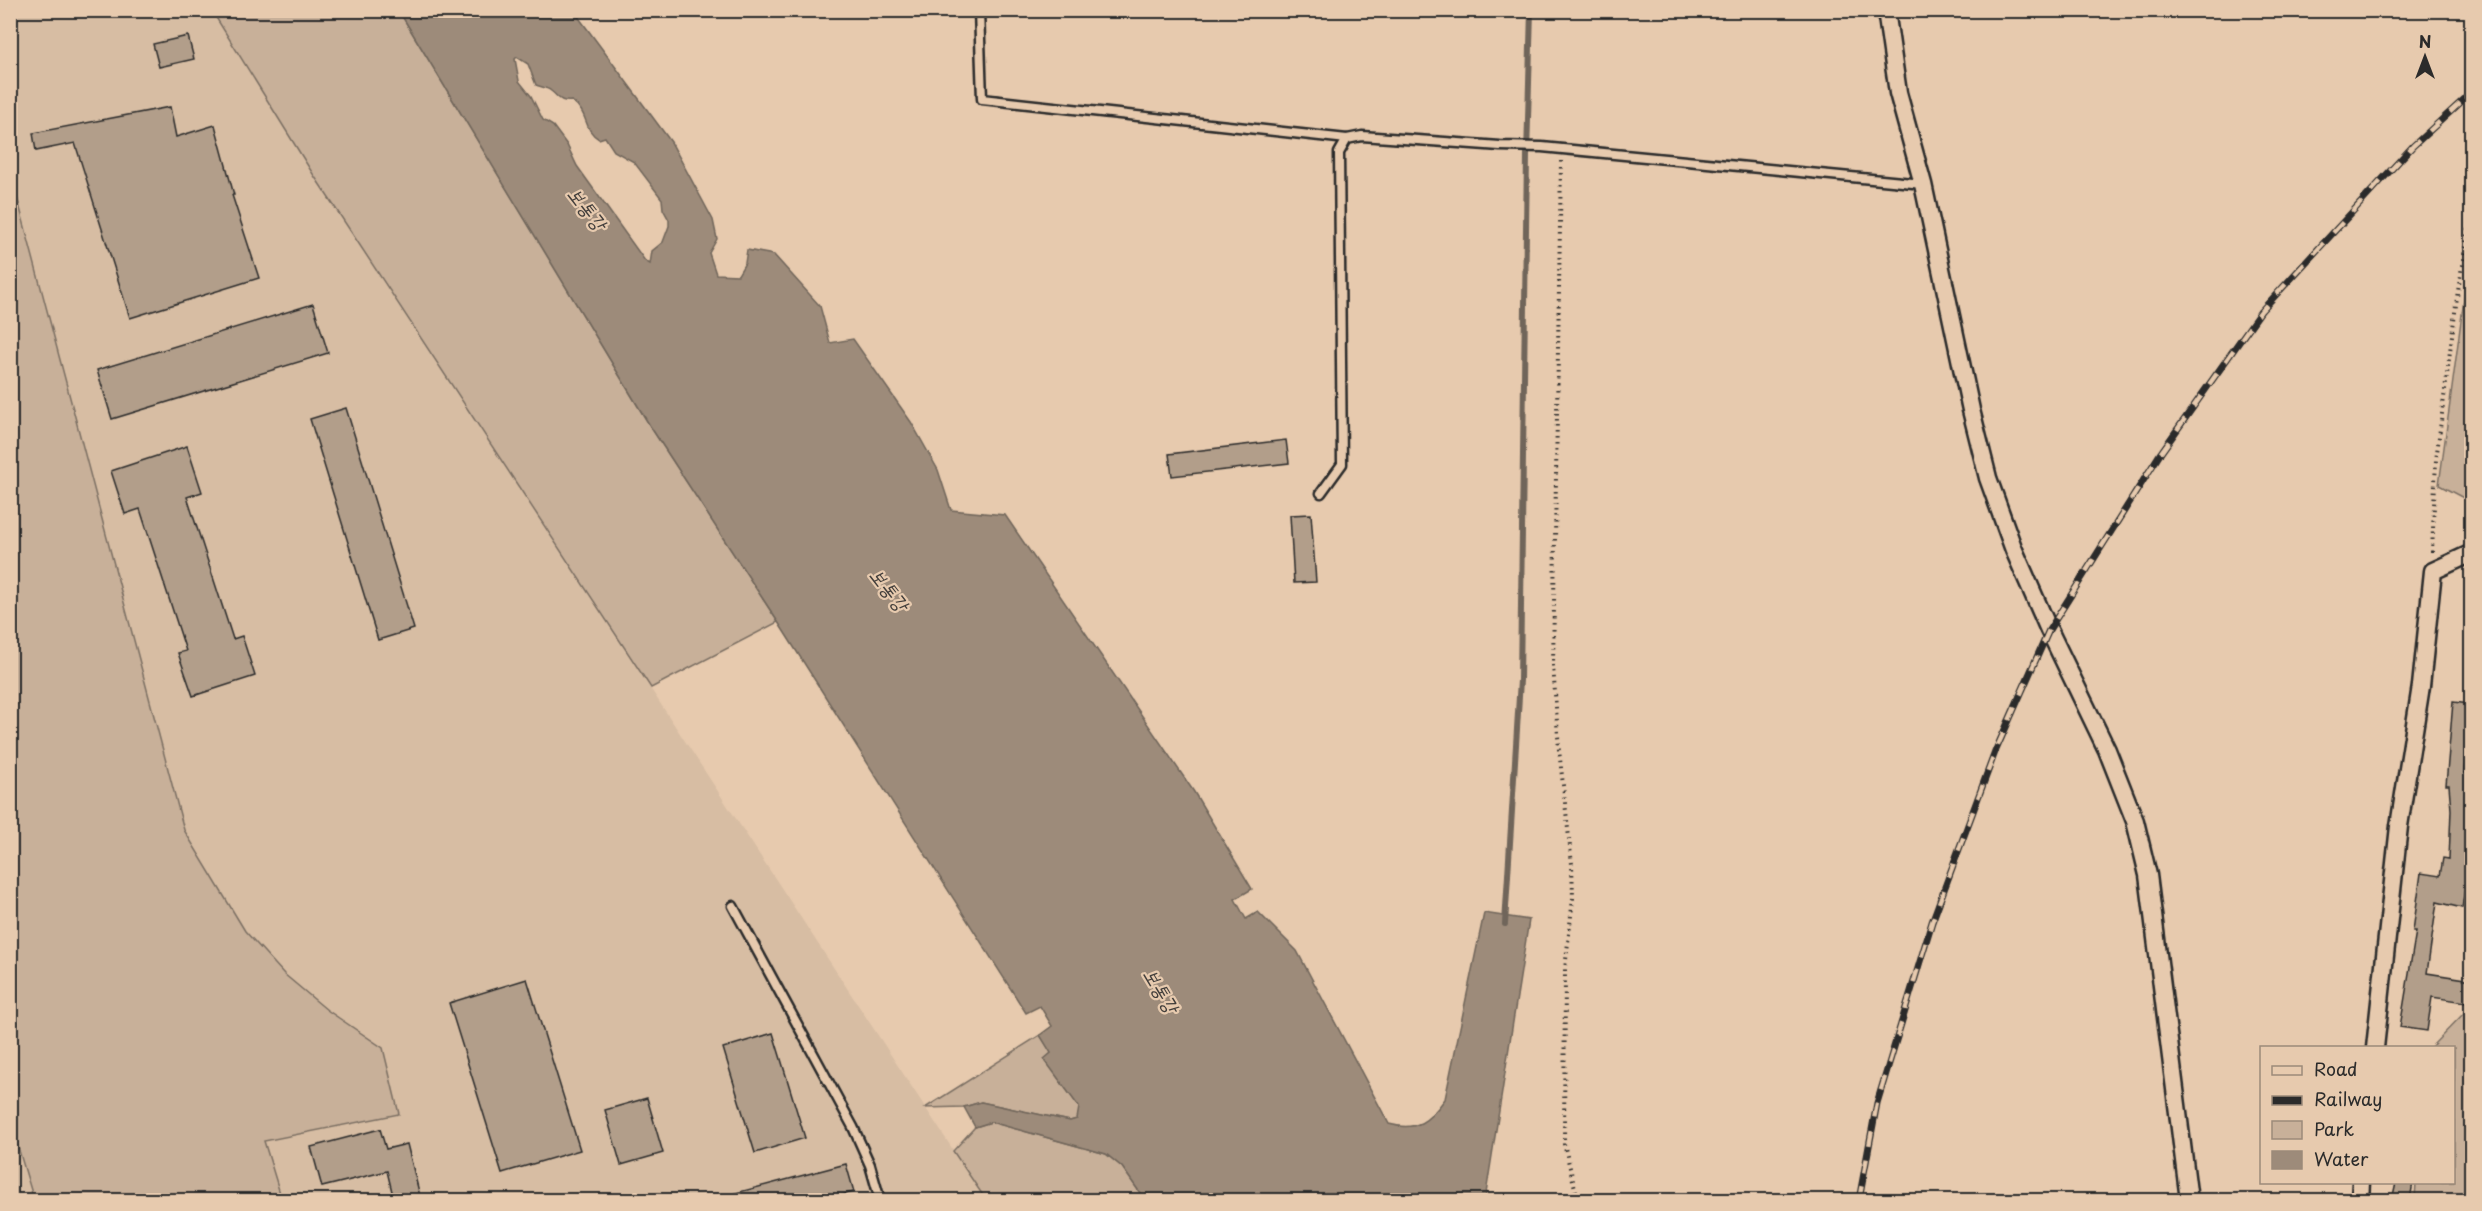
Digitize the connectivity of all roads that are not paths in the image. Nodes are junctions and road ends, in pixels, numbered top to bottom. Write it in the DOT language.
graph roads {
  1 [pos="979,10"];
  2 [pos="1886,10"];
  3 [pos="1347,139"];
  4 [pos="1923,184"];
  5 [pos="1321,493"];
  6 [pos="2472,553"];
  7 [pos="733,906"];
  8 [pos="2375,1046"];
  9 [pos="2361,1184"];
  10 [pos="880,1200"];
  11 [pos="2189,1200"];
  12 [pos="2360,1200"];
  1 -- 3 [label="lane"];
  2 -- 4 [label="street"];
  3 -- 4 [label="lane"];
  3 -- 5 [label="lane"];
  4 -- 11 [label="street"];
  6 -- 8 [label="street"];
  7 -- 10 [label="lane"];
  9 -- 12 [label="street"];
}
